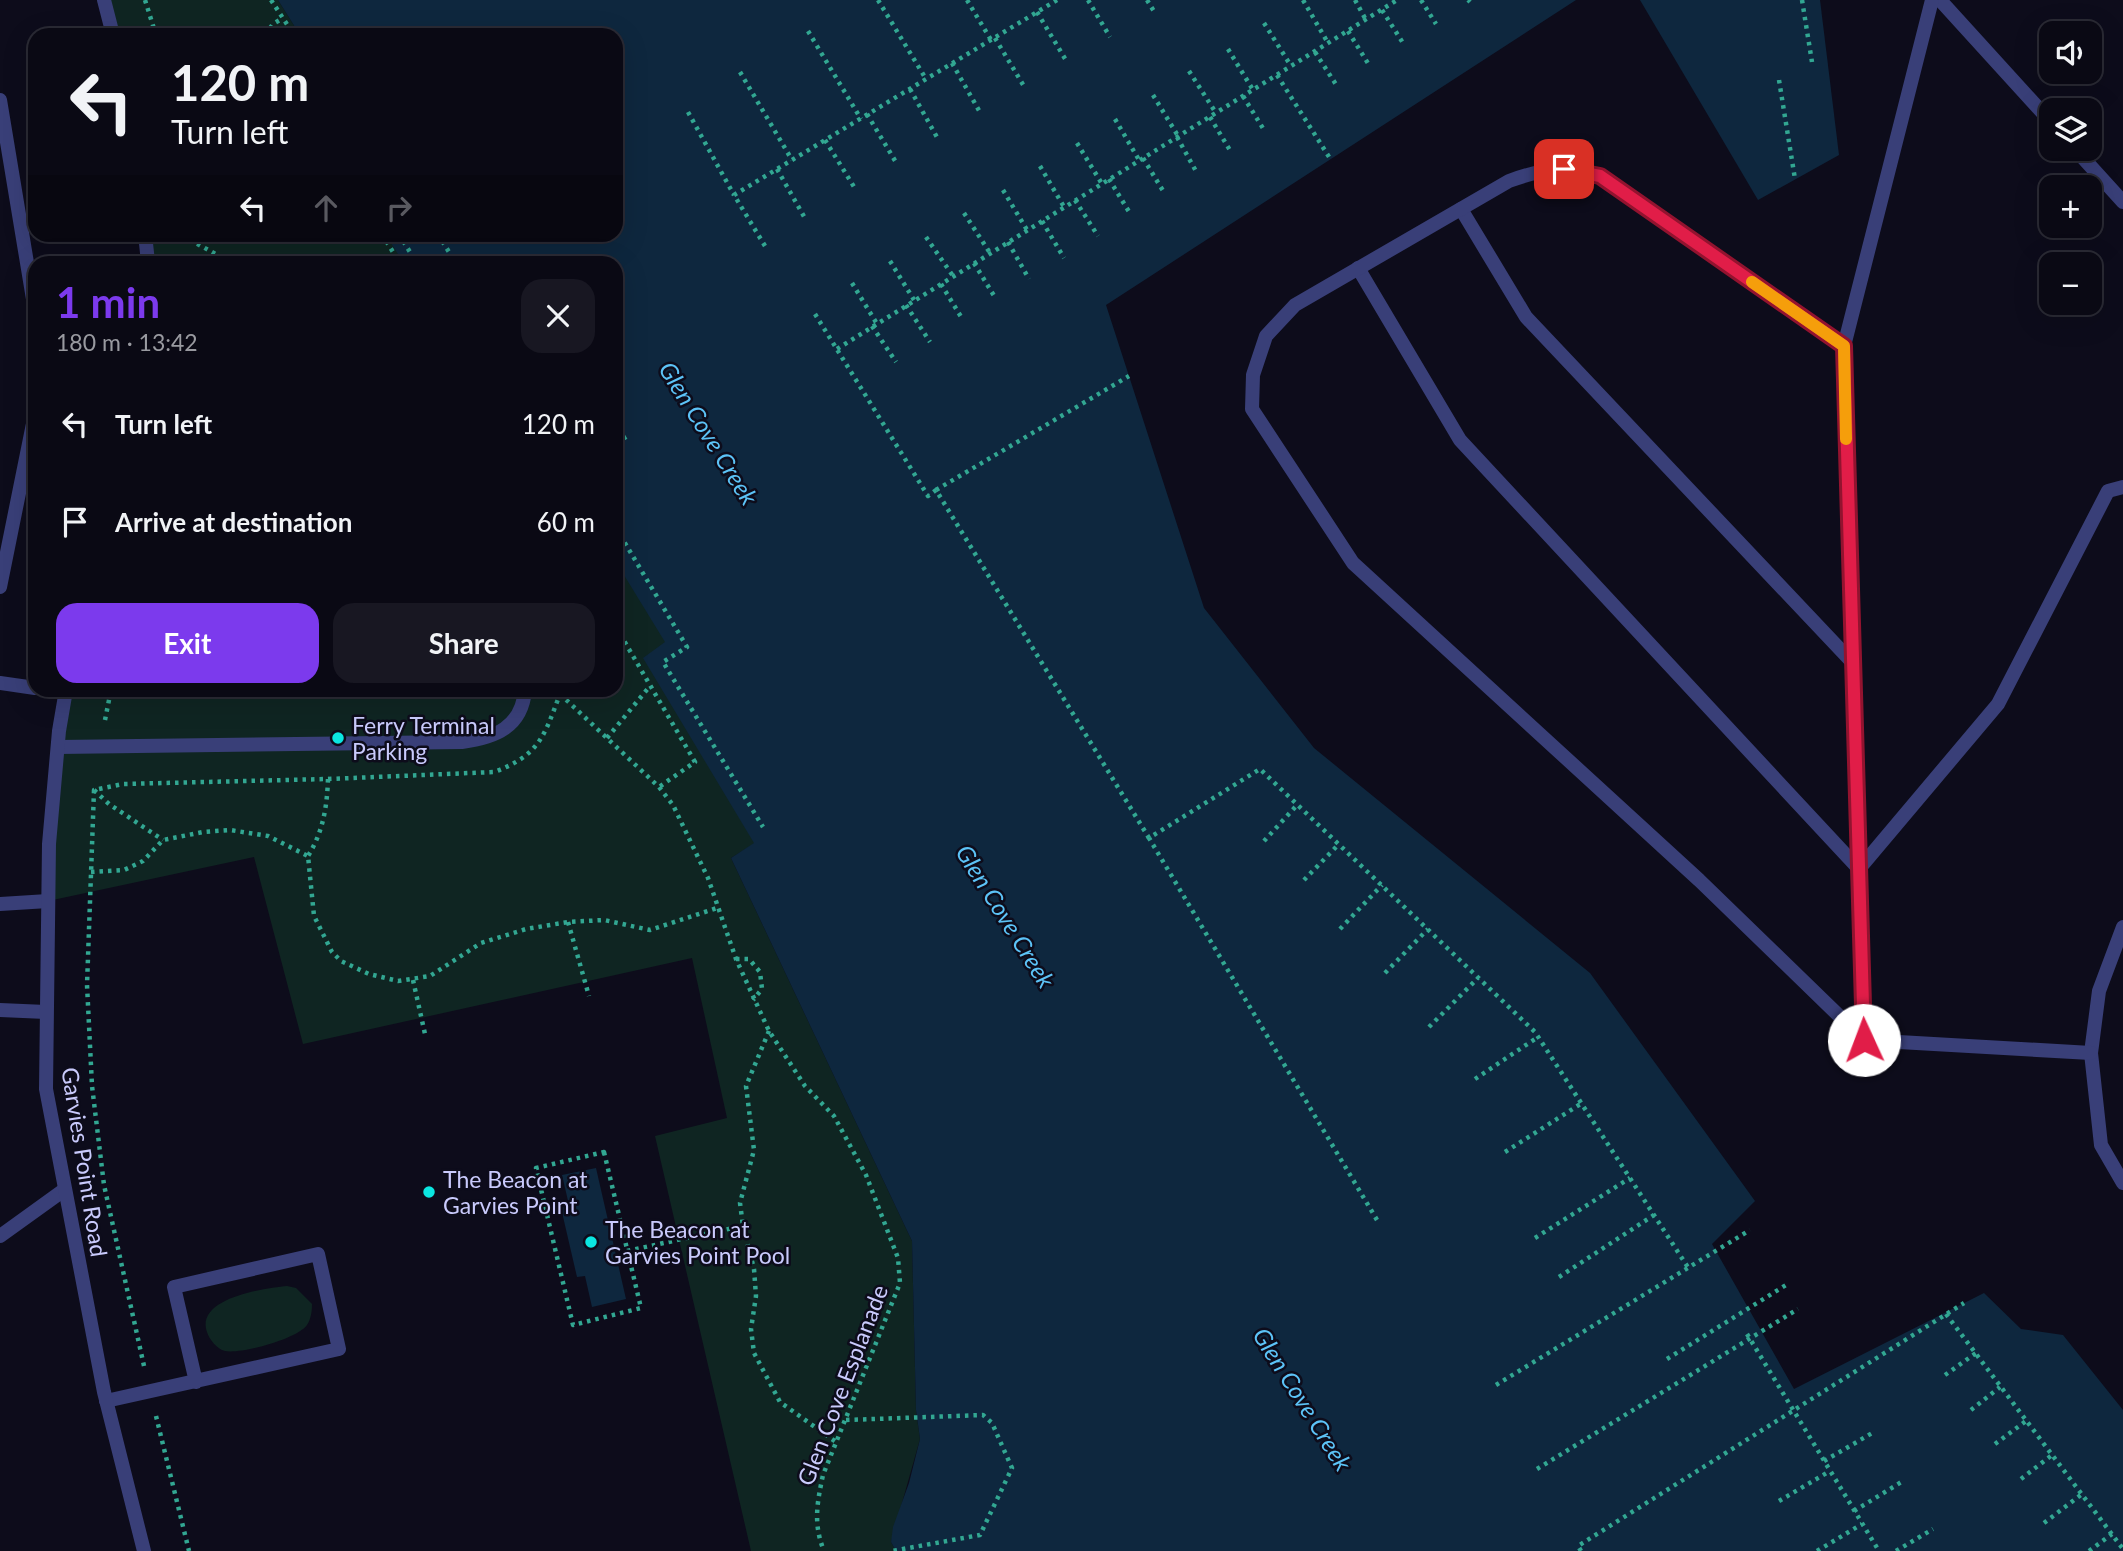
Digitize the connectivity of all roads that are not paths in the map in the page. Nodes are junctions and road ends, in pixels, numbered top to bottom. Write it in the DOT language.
graph roads {
  1 [pos="104,0"];
  2 [pos="1932,0"];
  3 [pos="1940,0"];
  4 [pos="111,28"];
  5 [pos="0,100"];
  6 [pos="2039,109"];
  7 [pos="2086,161"];
  8 [pos="2123,202"];
  9 [pos="1461,209"];
  10 [pos="1358,268"];
  11 [pos="28,269"];
  12 [pos="1844,346"];
  13 [pos="28,449"];
  14 [pos="2123,487"];
  15 [pos="0,587"];
  16 [pos="1853,663"];
  17 [pos="0,683"];
  18 [pos="28,687"];
  19 [pos="65,697"];
  20 [pos="524,697"];
  21 [pos="58,747"];
  22 [pos="1859,869"];
  23 [pos="48,901"];
  24 [pos="0,904"];
  25 [pos="2123,927"];
  26 [pos="0,1010"];
  27 [pos="46,1012"];
  28 [pos="1864,1040"];
  29 [pos="2091,1053"];
  30 [pos="2123,1183"];
  31 [pos="64,1190"];
  32 [pos="0,1236"];
  33 [pos="195,1381"];
  34 [pos="106,1401"];
  35 [pos="144,1551"];
  1 -- 4 [label="street"];
  2 -- 12 [label="street"];
  3 -- 6 [label="street"];
  5 -- 11 [label="street"];
  7 -- 8 [label="street"];
  9 -- 10 [label="street"];
  9 -- 12 [label="street"];
  9 -- 16 [label="street"];
  10 -- 22 [label="street"];
  10 -- 28 [label="street"];
  12 -- 16 [label="street"];
  13 -- 15 [label="street"];
  14 -- 22 [label="street"];
  16 -- 22 [label="street"];
  17 -- 18 [label="street"];
  19 -- 21 [label="street, Garvies Point Road"];
  20 -- 21 [label="street"];
  21 -- 23 [label="street, Garvies Point Road"];
  22 -- 28 [label="street"];
  23 -- 24 [label="street"];
  23 -- 27 [label="street, Garvies Point Road"];
  25 -- 29 [label="street"];
  26 -- 27 [label="street"];
  27 -- 31 [label="street, Garvies Point Road"];
  28 -- 29 [label="street"];
  29 -- 30 [label="street"];
  31 -- 32 [label="street"];
  31 -- 34 [label="street, Garvies Point Road"];
  33 -- 33 [label="street"];
  33 -- 34 [label="street"];
  34 -- 35 [label="street, Garvies Point Road"];
}
